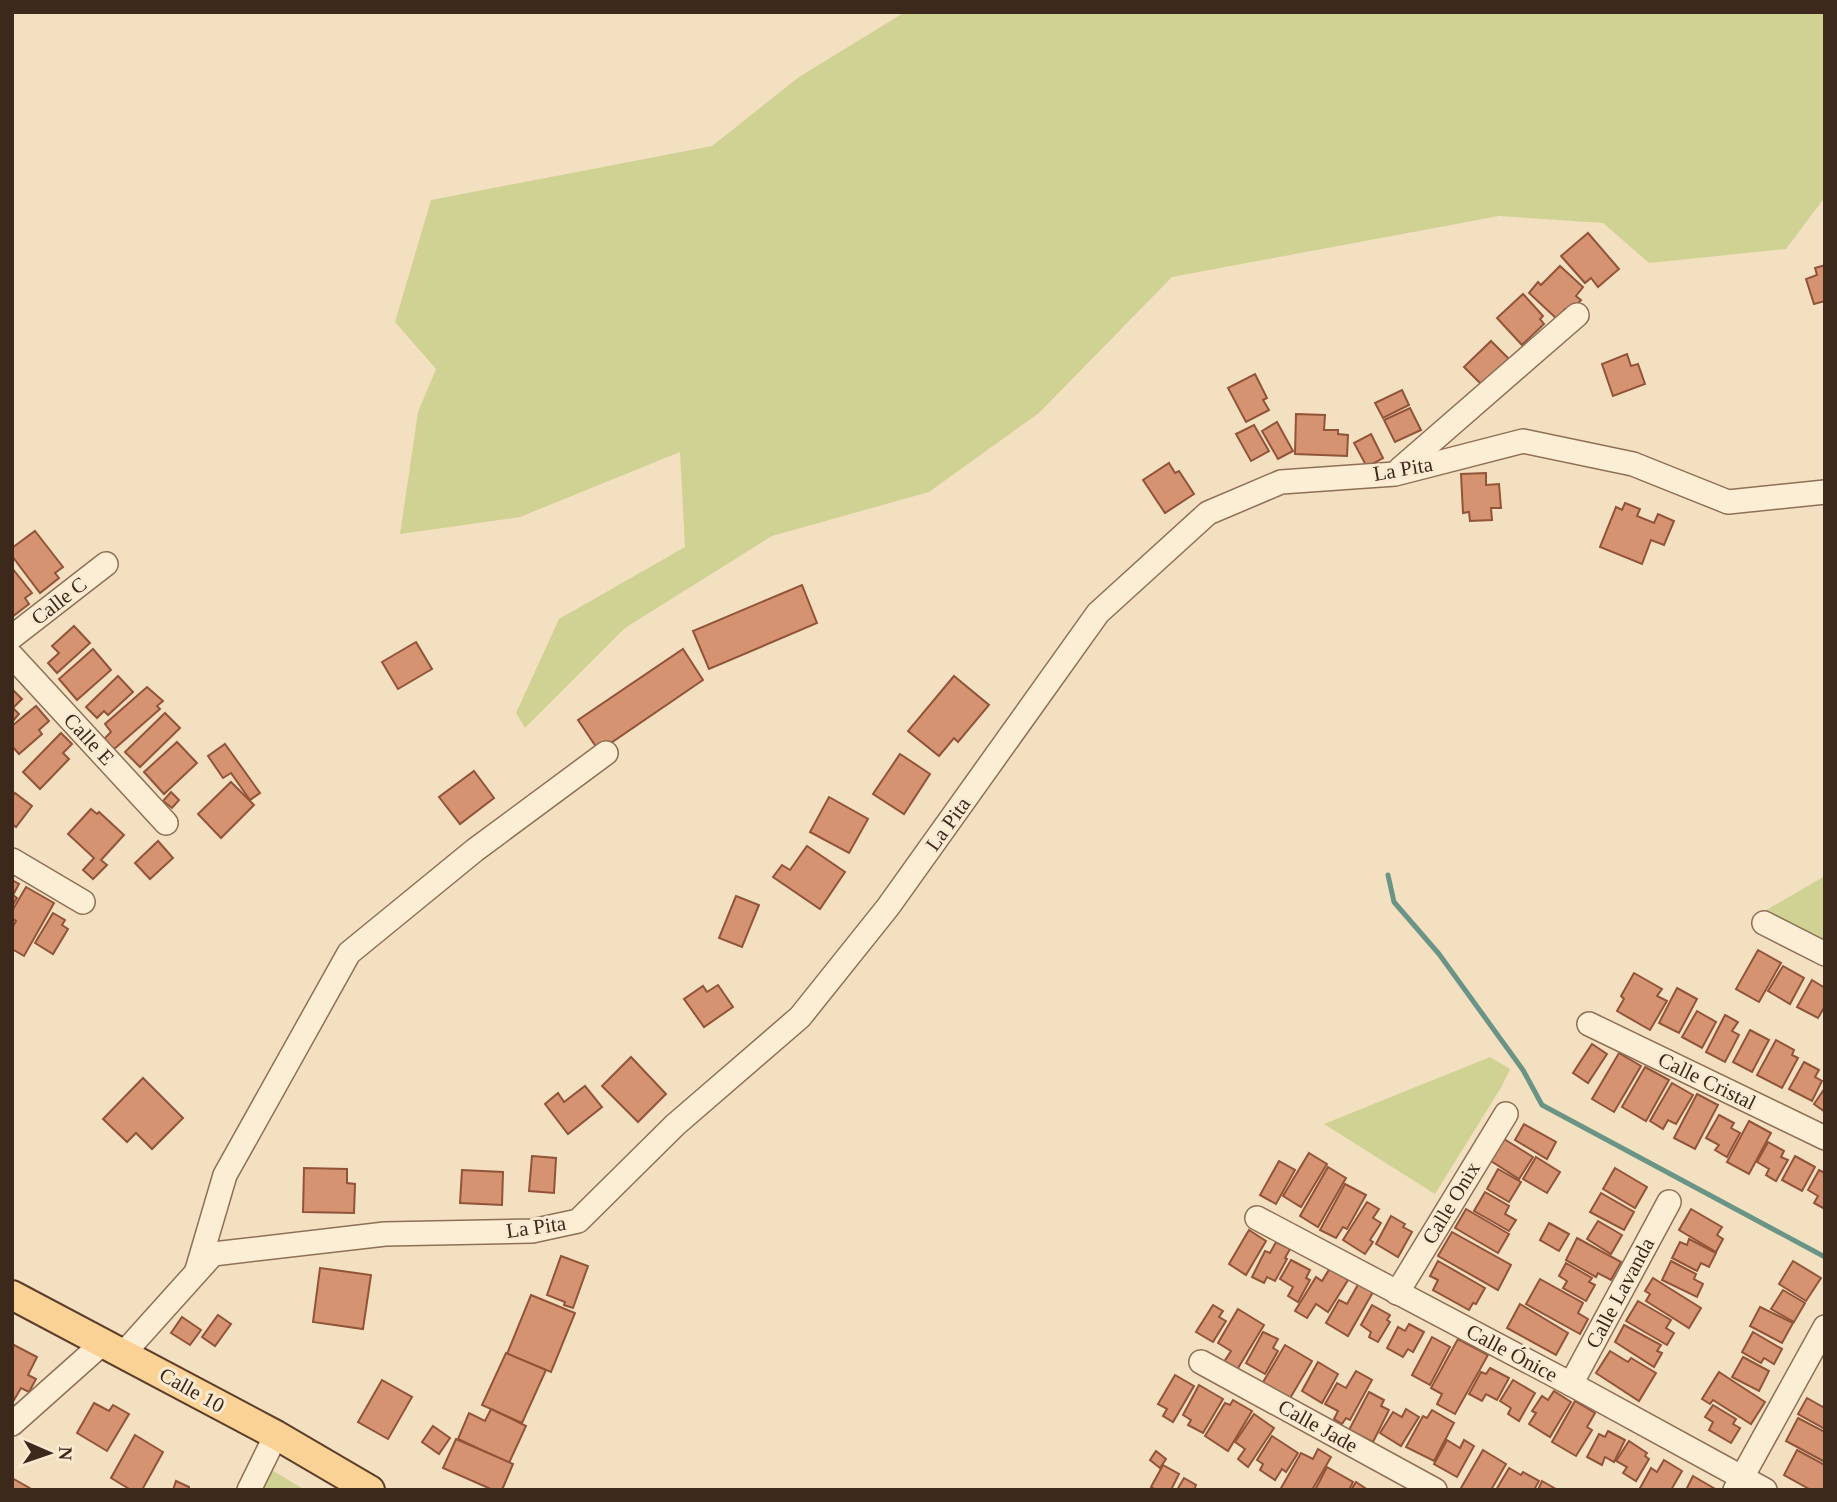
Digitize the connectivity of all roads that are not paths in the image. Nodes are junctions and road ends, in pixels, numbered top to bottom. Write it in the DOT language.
graph roads {
  1 [pos="1577,315"];
  2 [pos="1395,474"];
  3 [pos="1825,492"];
  4 [pos="106,564"];
  5 [pos="12,637"];
  6 [pos="12,656"];
  7 [pos="606,753"];
  8 [pos="166,823"];
  9 [pos="12,860"];
  10 [pos="83,902"];
  11 [pos="1764,923"];
  12 [pos="1825,954"];
  13 [pos="1589,1024"];
  14 [pos="1506,1114"];
  15 [pos="1825,1138"];
  16 [pos="1669,1202"];
  17 [pos="1257,1218"];
  18 [pos="196,1273"];
  19 [pos="1397,1293"];
  20 [pos="12,1294"];
  21 [pos="1825,1326"];
  22 [pos="114,1347"];
  23 [pos="1201,1362"];
  24 [pos="1572,1384"];
  25 [pos="12,1424"];
  26 [pos="276,1435"];
  27 [pos="1739,1483"];
  28 [pos="249,1490"];
  29 [pos="370,1490"];
  30 [pos="1435,1490"];
  31 [pos="1765,1490"];
  1 -- 2 [label="street"];
  2 -- 3 [label="street, La Pita"];
  2 -- 18 [label="street, La Pita"];
  4 -- 5 [label="street, Calle C"];
  6 -- 8 [label="street, Calle E"];
  7 -- 18 [label="street"];
  9 -- 10 [label="street"];
  11 -- 12 [label="street"];
  13 -- 15 [label="street, Calle Cristal"];
  14 -- 19 [label="street, Calle Onix"];
  16 -- 24 [label="street, Calle Lavanda"];
  17 -- 19 [label="street, Calle Ónice"];
  18 -- 22 [label="street, La Pita"];
  19 -- 24 [label="street, Calle Ónice"];
  20 -- 22 [label="main road, Calle 10"];
  21 -- 27 [label="street"];
  22 -- 25 [label="street, La Pita"];
  22 -- 26 [label="main road, Calle 10"];
  23 -- 30 [label="street, Calle Jade"];
  24 -- 27 [label="street, Calle Ónice"];
  26 -- 28 [label="street"];
  26 -- 29 [label="main road, Calle 10"];
  27 -- 31 [label="street, Calle Ónice"];
}
